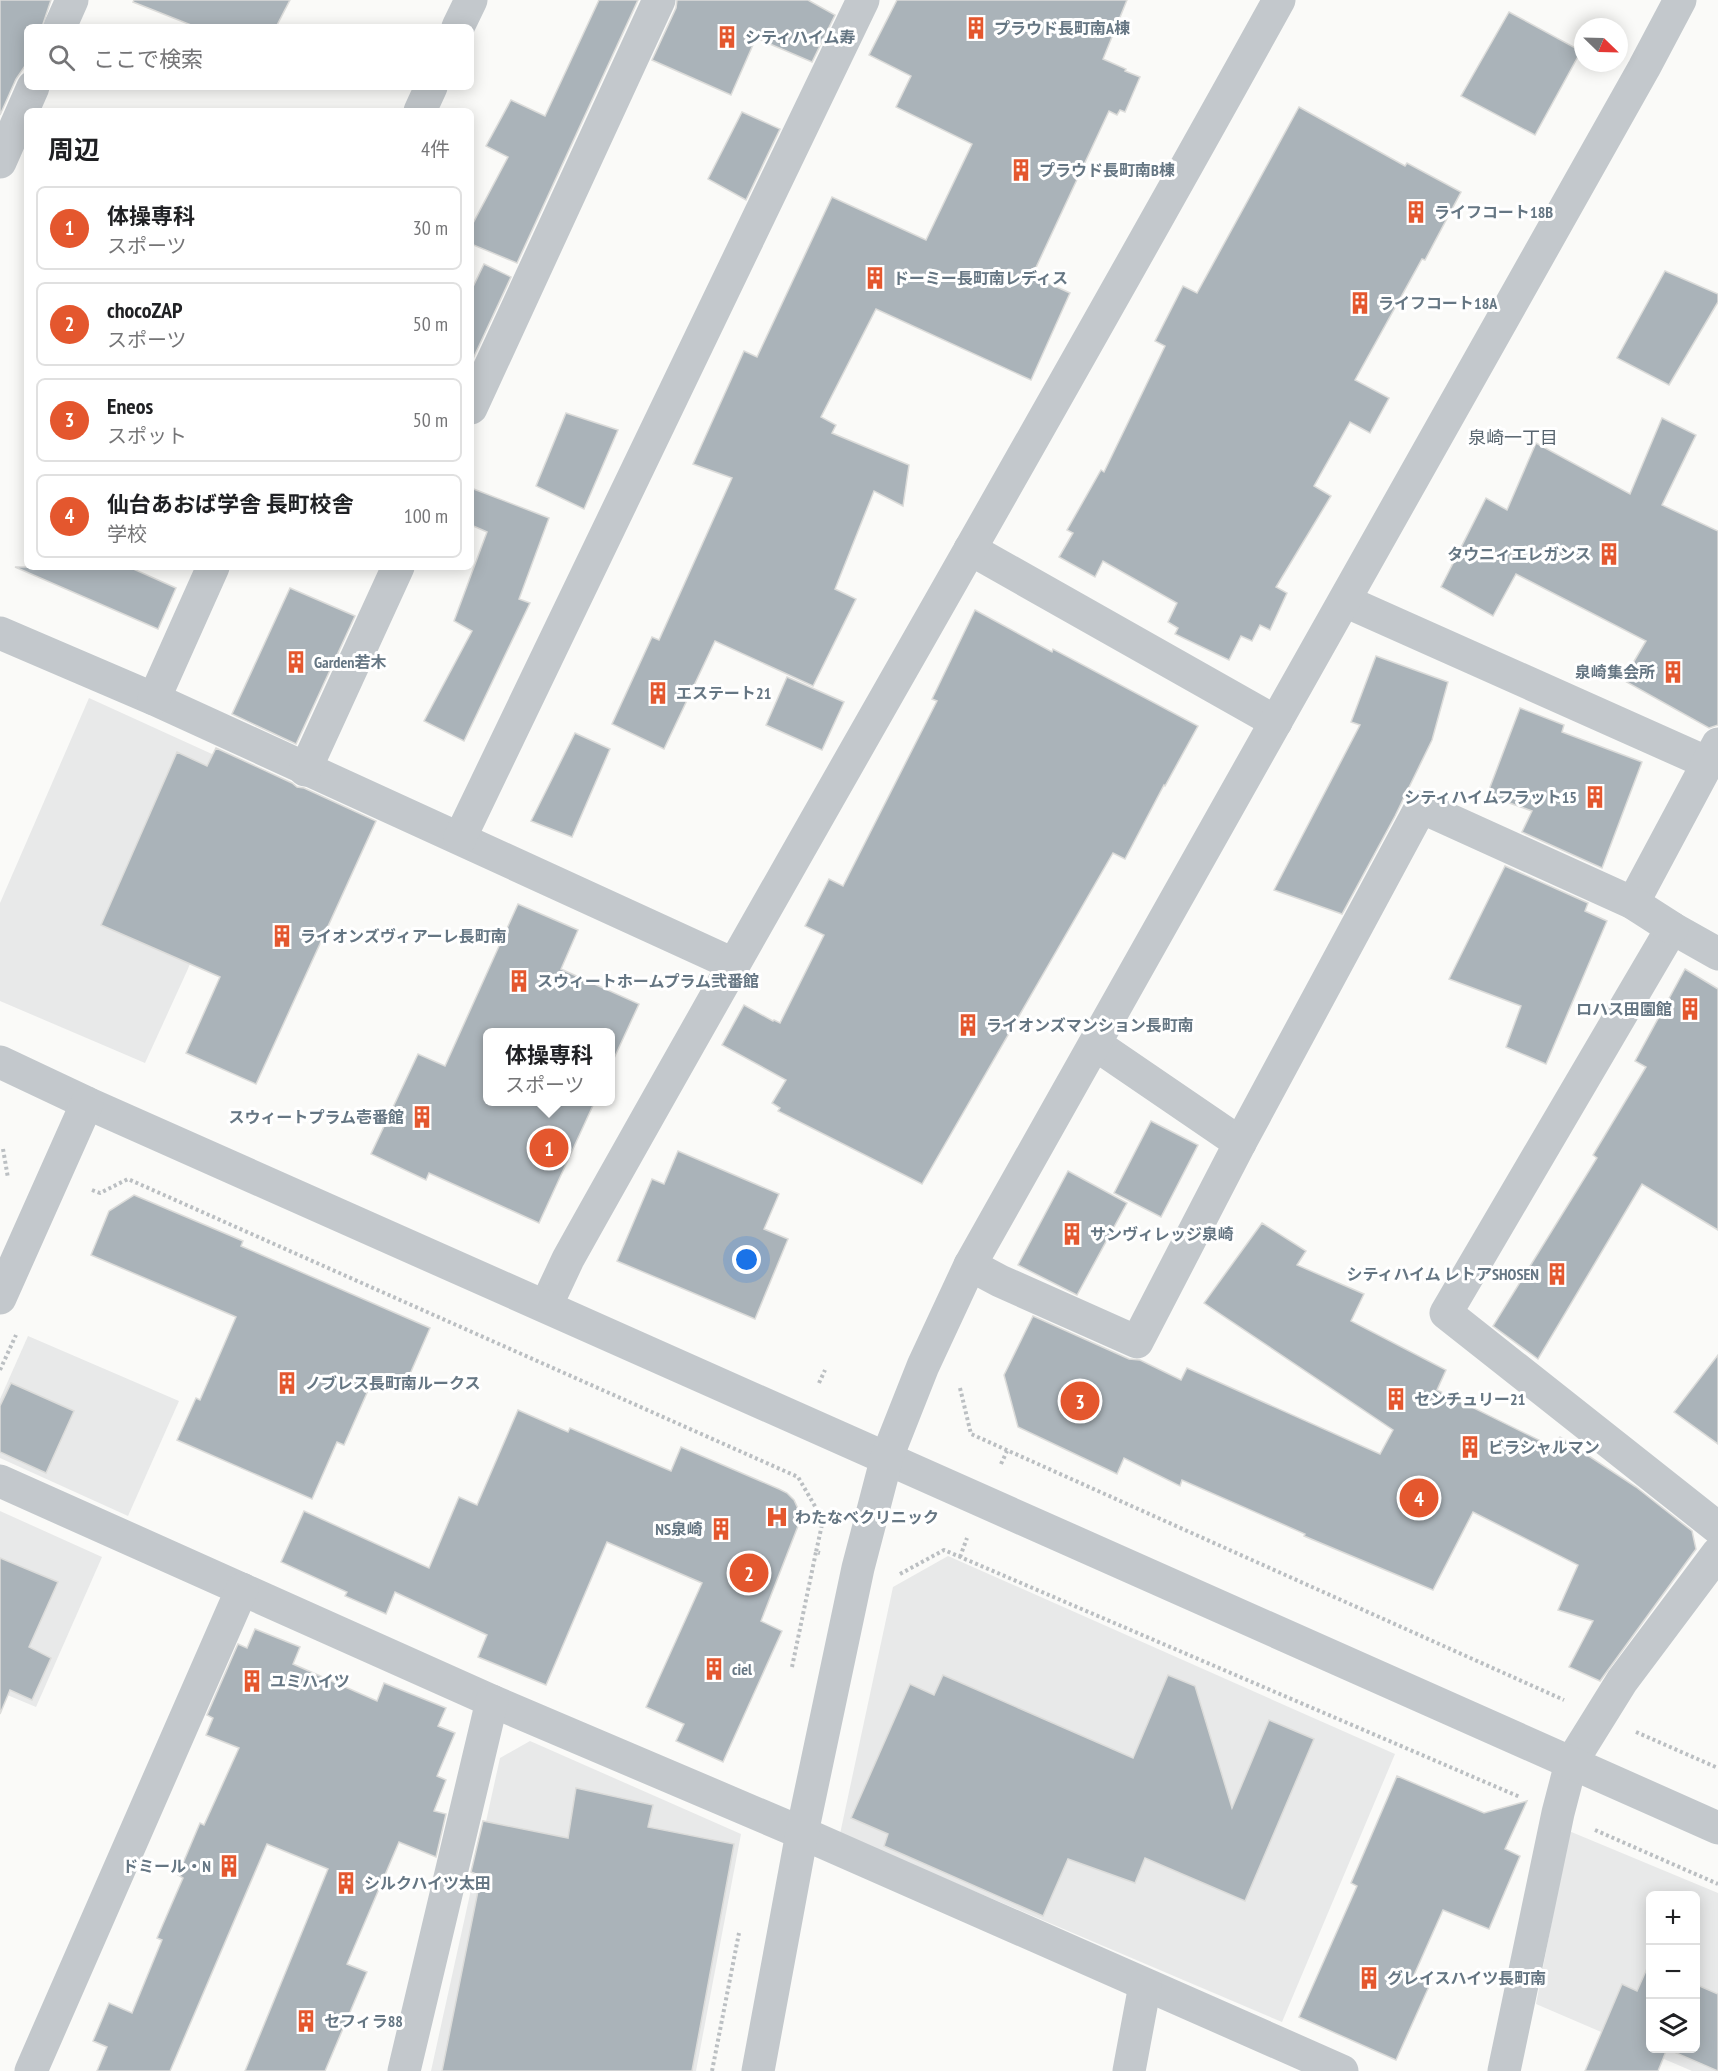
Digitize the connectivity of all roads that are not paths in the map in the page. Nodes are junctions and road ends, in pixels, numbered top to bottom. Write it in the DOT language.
graph roads {
  1 [pos="72,0"];
  2 [pos="471,0"];
  3 [pos="658,0"];
  4 [pos="1279,0"];
  5 [pos="1680,0"];
  6 [pos="856,2"];
  7 [pos="61,24"];
  8 [pos="459,24"];
  9 [pos="32,90"];
  10 [pos="430,90"];
  11 [pos="421,108"];
  12 [pos="0,162"];
  13 [pos="474,401"];
  14 [pos="970,549"];
  15 [pos="212,570"];
  16 [pos="397,570"];
  17 [pos="1344,601"];
  18 [pos="0,633"];
  19 [pos="154,699"];
  20 [pos="1276,722"];
  21 [pos="1713,753"];
  22 [pos="305,770"];
  23 [pos="460,838"];
  24 [pos="1633,903"];
  25 [pos="1672,928"];
  26 [pos="1718,954"];
  27 [pos="733,964"];
  28 [pos="1095,1044"];
  29 [pos="0,1062"];
  30 [pos="87,1103"];
  31 [pos="1240,1143"];
  32 [pos="970,1265"];
  33 [pos="0,1298"];
  34 [pos="546,1306"];
  35 [pos="887,1457"];
  36 [pos="0,1481"];
  37 [pos="1718,1528"];
  38 [pos="1718,1553"];
  39 [pos="242,1590"];
  40 [pos="492,1701"];
  41 [pos="1571,1763"];
  42 [pos="1718,1828"];
  43 [pos="802,1833"];
  44 [pos="1146,1985"];
  45 [pos="31,2071"];
  46 [pos="404,2071"];
  47 [pos="758,2071"];
  48 [pos="1129,2071"];
  49 [pos="1342,2071"];
  50 [pos="1504,2071"];
  1 -- 7 [label="street"];
  2 -- 8 [label="street"];
  3 -- 13 [label="street"];
  4 -- 14 [label="street"];
  5 -- 17 [label="street"];
  6 -- 23 [label="street"];
  9 -- 12 [label="street"];
  10 -- 11 [label="street"];
  14 -- 20 [label="street"];
  14 -- 27 [label="street"];
  15 -- 19 [label="street"];
  16 -- 22 [label="street"];
  17 -- 20 [label="street"];
  17 -- 21 [label="street"];
  18 -- 19 [label="street"];
  19 -- 22 [label="street"];
  20 -- 28 [label="street"];
  21 -- 24 [label="street"];
  22 -- 23 [label="street"];
  23 -- 27 [label="street"];
  24 -- 25 [label="street"];
  24 -- 31 [label="street"];
  25 -- 26 [label="street"];
  25 -- 37 [label="street"];
  27 -- 34 [label="street"];
  28 -- 31 [label="street"];
  28 -- 32 [label="street"];
  29 -- 30 [label="street"];
  30 -- 33 [label="street"];
  30 -- 34 [label="street"];
  31 -- 32 [label="street"];
  32 -- 35 [label="street"];
  34 -- 35 [label="street"];
  35 -- 41 [label="street"];
  35 -- 43 [label="street"];
  36 -- 39 [label="street"];
  38 -- 41 [label="street"];
  39 -- 40 [label="street"];
  39 -- 45 [label="street"];
  40 -- 43 [label="street"];
  40 -- 46 [label="street"];
  41 -- 42 [label="street"];
  41 -- 50 [label="street"];
  43 -- 44 [label="street"];
  43 -- 47 [label="street"];
  44 -- 48 [label="street"];
  44 -- 49 [label="street"];
}
